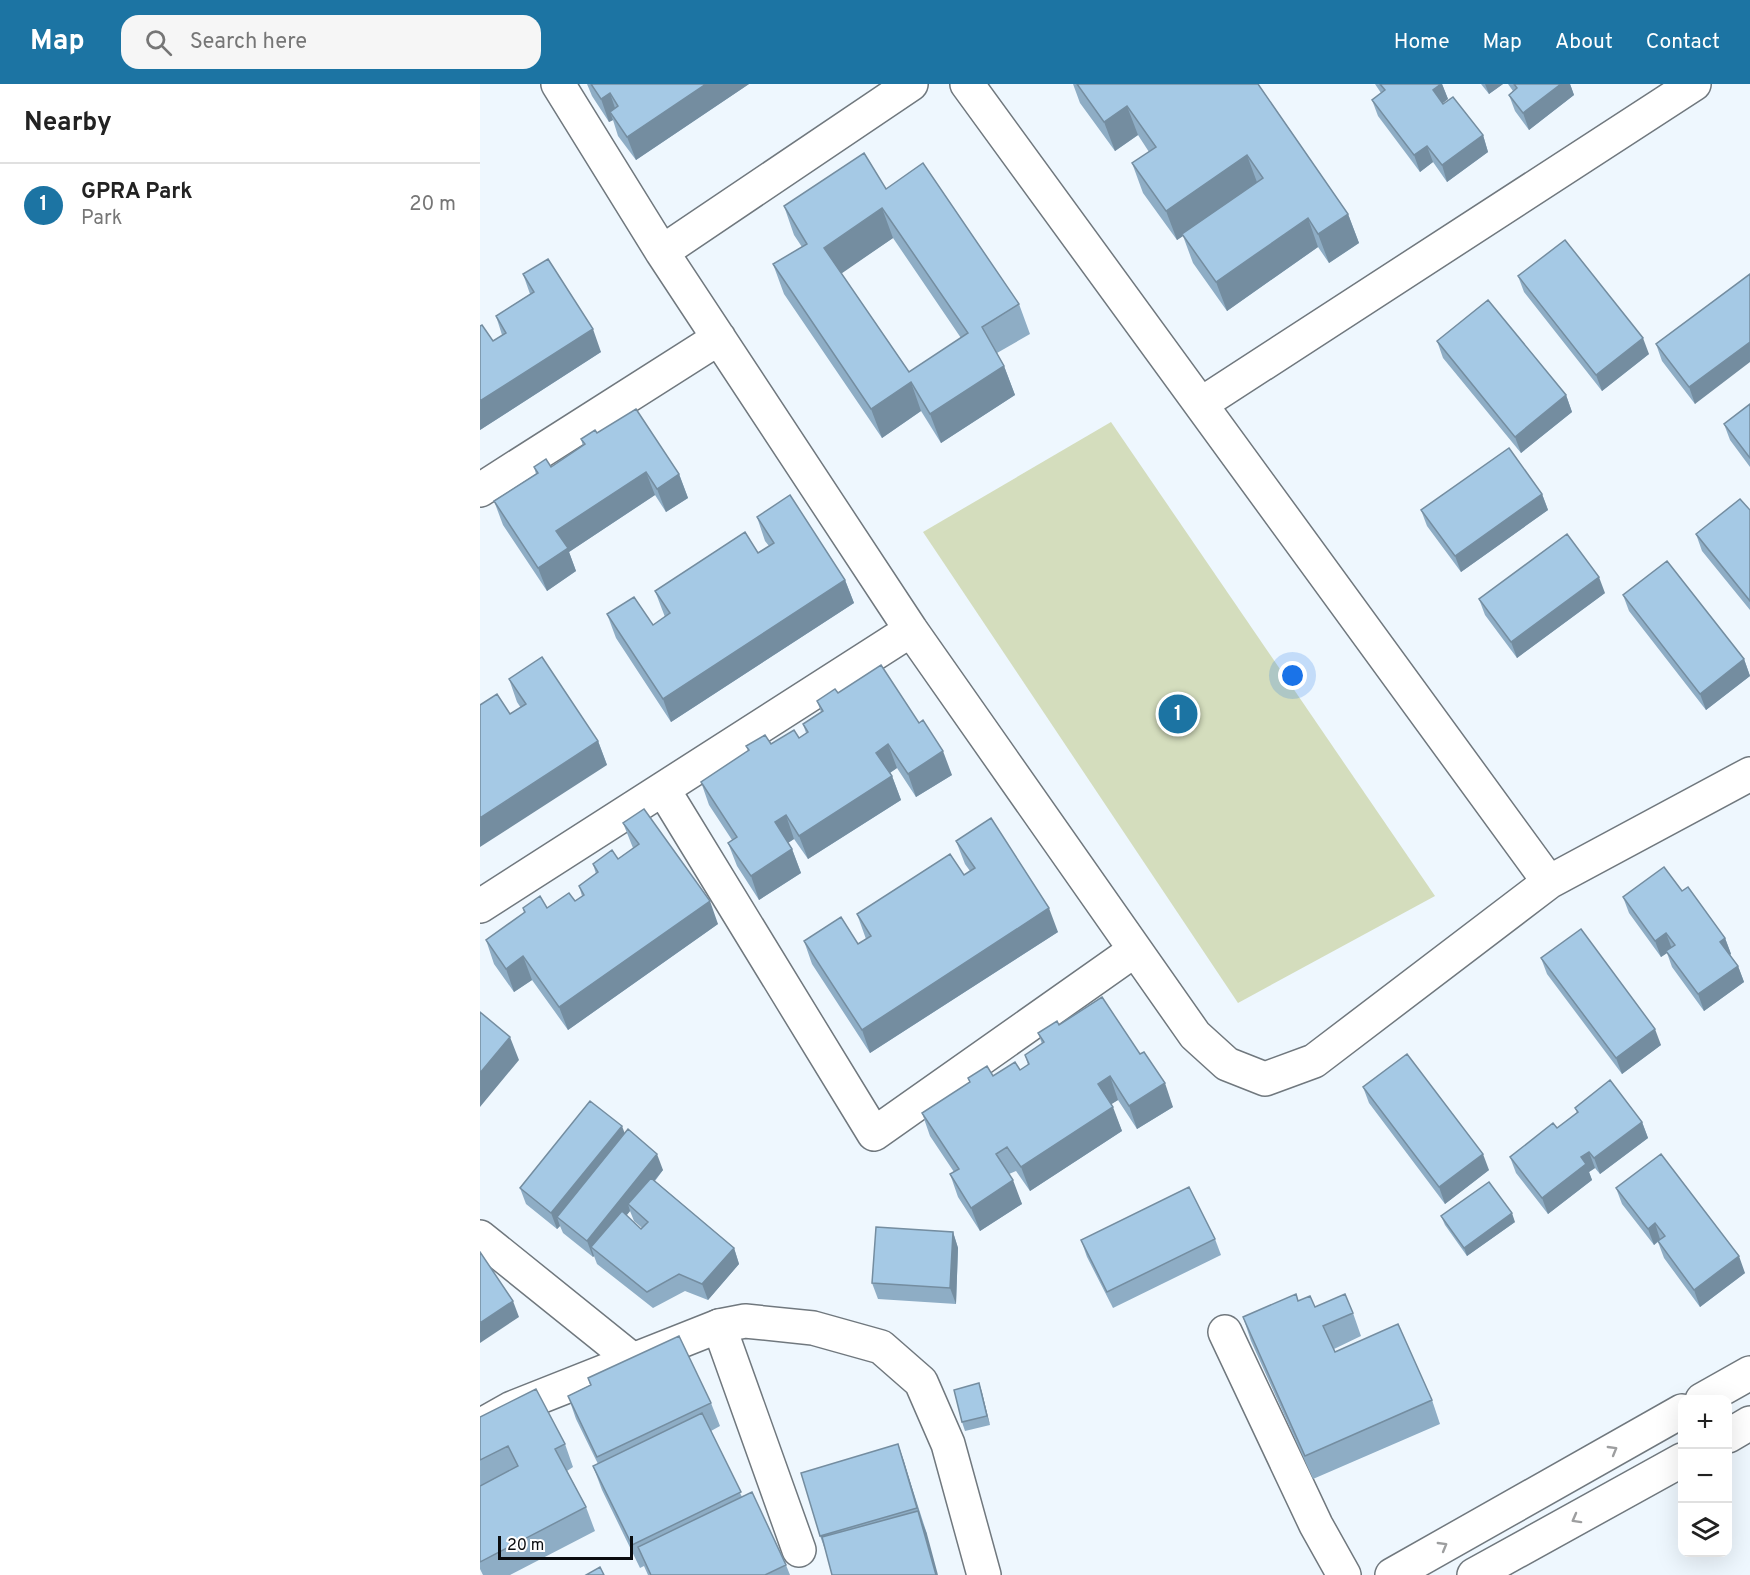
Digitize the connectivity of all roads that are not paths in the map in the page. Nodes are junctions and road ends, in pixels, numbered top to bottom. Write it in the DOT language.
graph roads {
  1 [pos="558,84"];
  2 [pos="910,84"];
  3 [pos="967,84"];
  4 [pos="1694,84"];
  5 [pos="662,252"];
  6 [pos="719,338"];
  7 [pos="1201,404"];
  8 [pos="480,490"];
  9 [pos="911,630"];
  10 [pos="1750,774"];
  11 [pos="663,789"];
  12 [pos="1549,882"];
  13 [pos="480,906"];
  14 [pos="1135,950"];
  15 [pos="480,1237"];
  16 [pos="719,1326"];
  17 [pos="1225,1332"];
  18 [pos="634,1361"];
  19 [pos="1750,1372"];
  20 [pos="1711,1395"];
  21 [pos="1678,1414"];
  22 [pos="1750,1423"];
  23 [pos="480,1426"];
  24 [pos="1732,1434"];
  25 [pos="1678,1463"];
  26 [pos="799,1550"];
  27 [pos="984,1575"];
  28 [pos="1344,1575"];
  29 [pos="1392,1575"];
  30 [pos="1474,1575"];
  1 -- 5 [label="street"];
  2 -- 5 [label="street"];
  3 -- 7 [label="street"];
  4 -- 7 [label="street"];
  5 -- 6 [label="street"];
  6 -- 8 [label="street"];
  6 -- 9 [label="street"];
  7 -- 12 [label="street"];
  9 -- 11 [label="street"];
  9 -- 14 [label="street"];
  10 -- 12 [label="street"];
  11 -- 13 [label="street"];
  11 -- 14 [label="street"];
  12 -- 14 [label="street"];
  15 -- 18 [label="street"];
  16 -- 18 [label="street"];
  16 -- 26 [label="street"];
  16 -- 27 [label="street"];
  17 -- 28 [label="street"];
  18 -- 23 [label="street"];
  19 -- 20 [label="street"];
  29 -- 21 [label="street, one-way"];
  22 -- 24 [label="street"];
  25 -- 30 [label="street, one-way"];
}
